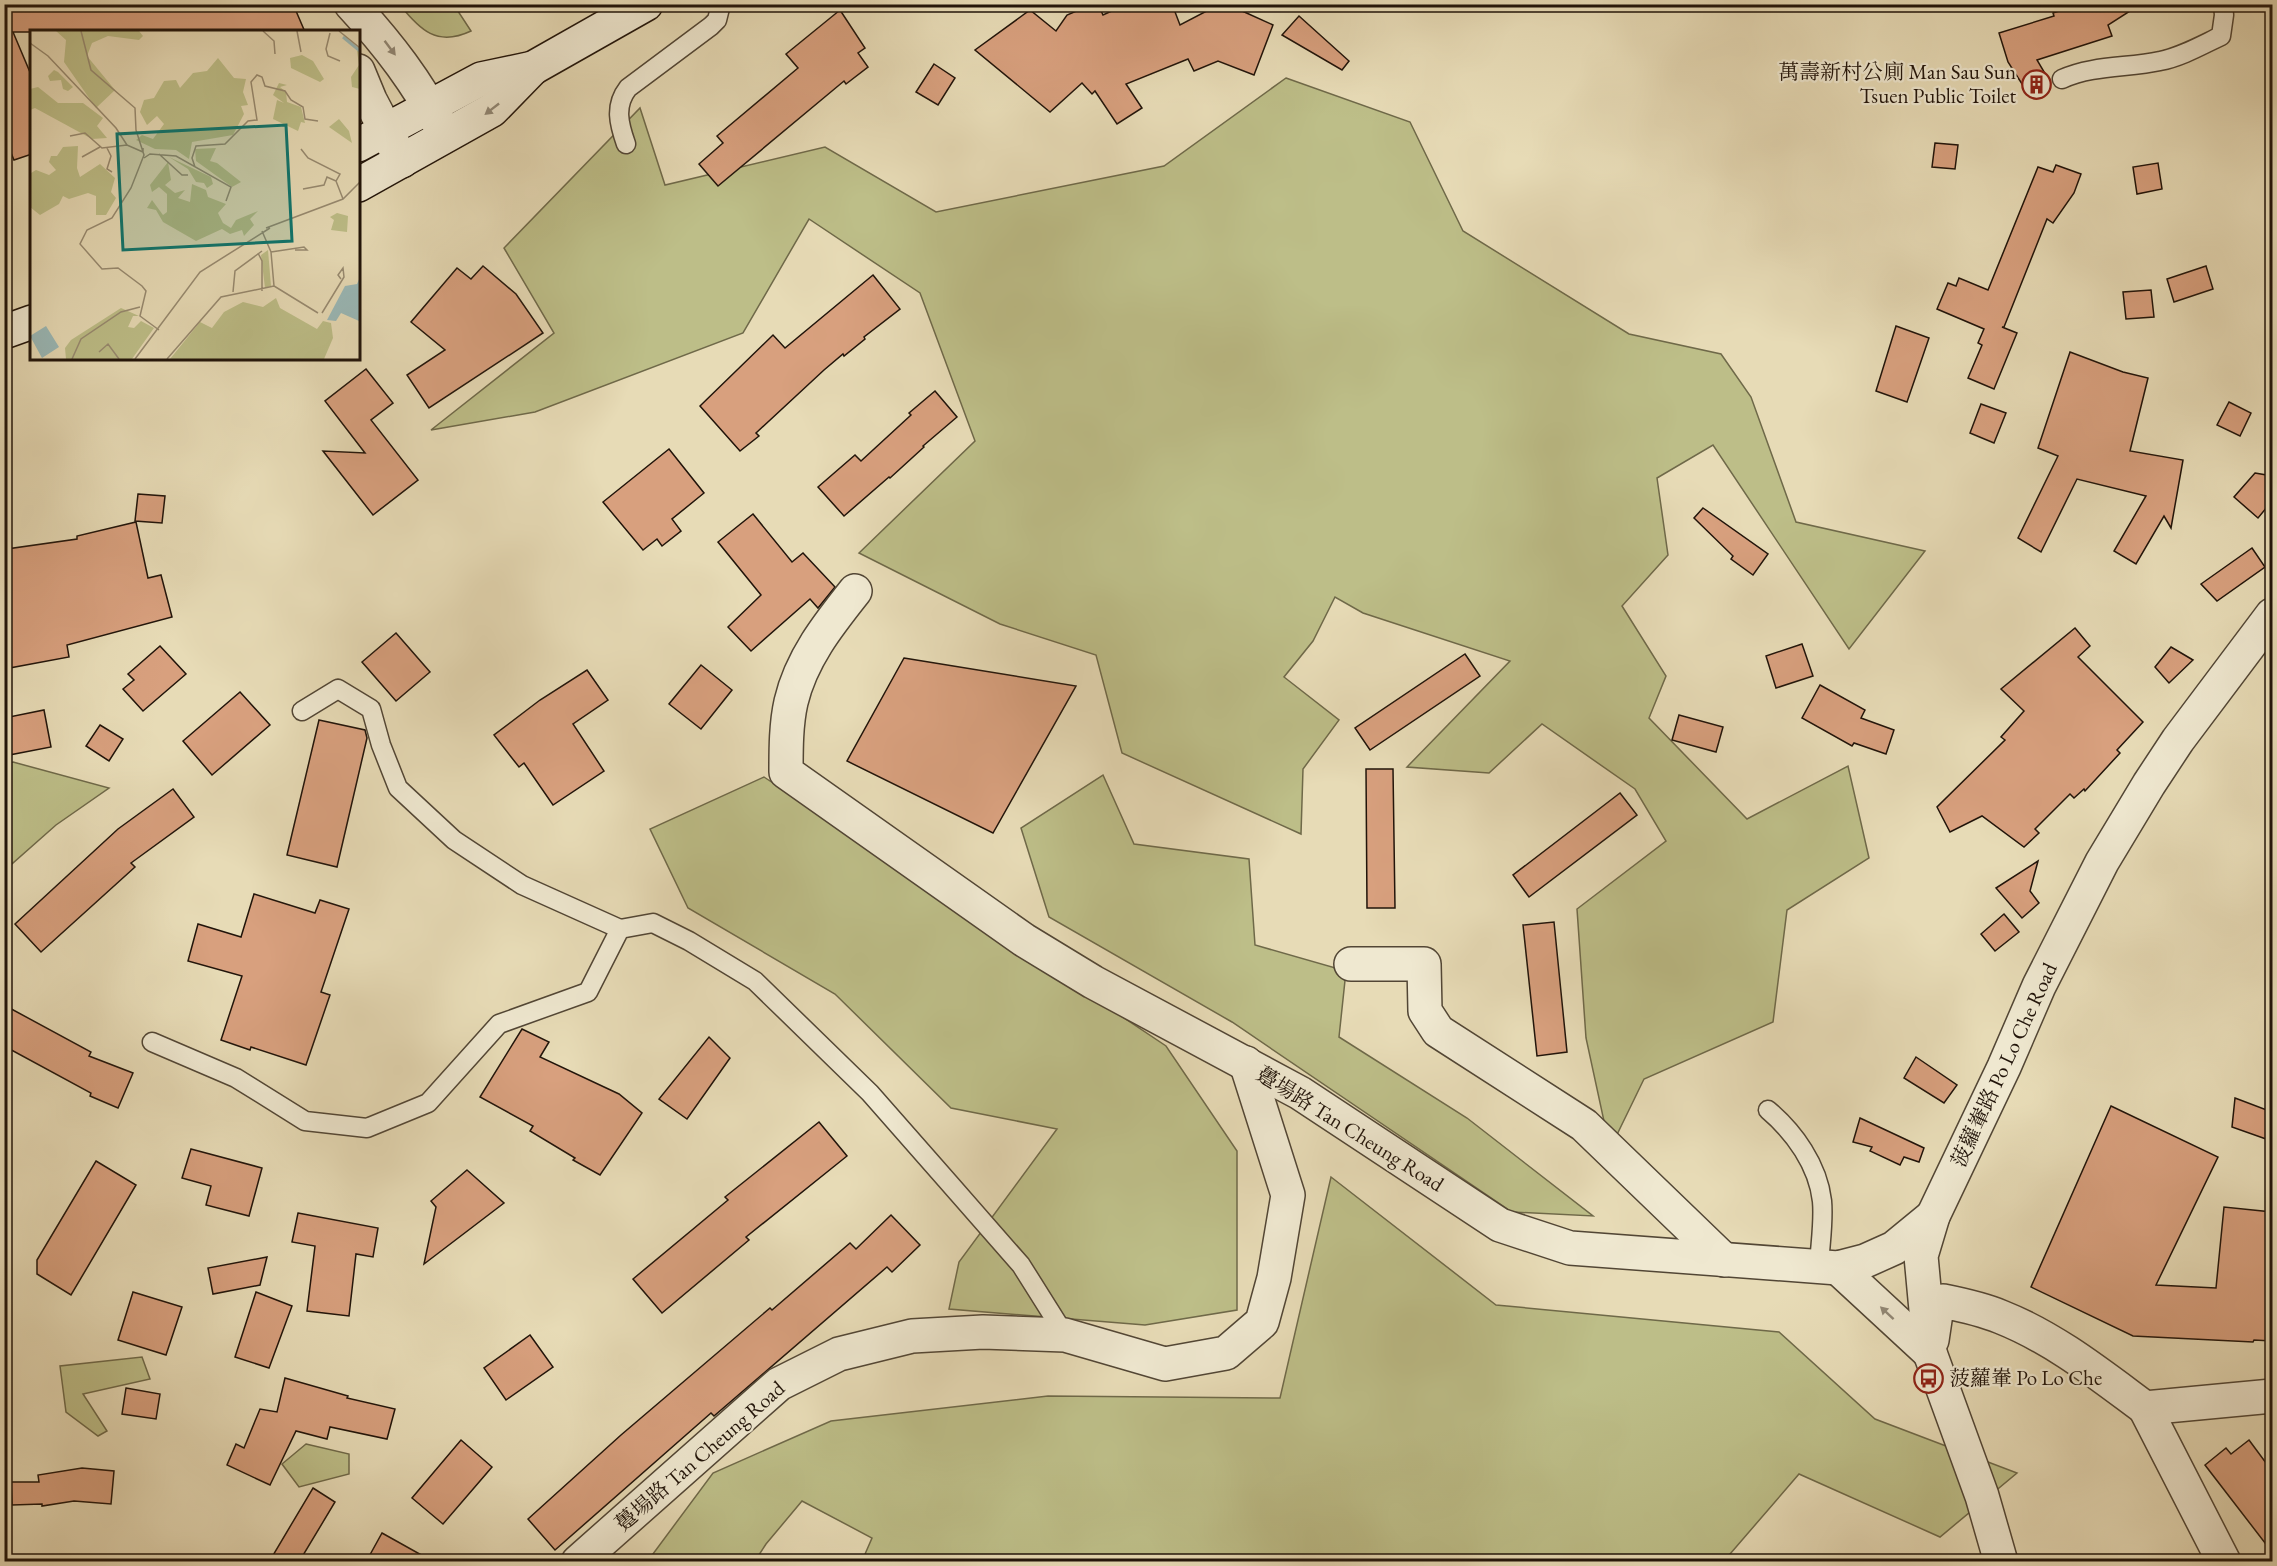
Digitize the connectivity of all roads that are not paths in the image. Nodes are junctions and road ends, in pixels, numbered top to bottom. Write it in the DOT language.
graph roads {
  1 [pos="344,4"];
  2 [pos="351,4"];
  3 [pos="646,4"];
  4 [pos="721,4"];
  5 [pos="2223,4"];
  6 [pos="349,30"];
  7 [pos="533,68"];
  8 [pos="2062,79"];
  9 [pos="360,81"];
  10 [pos="430,106"];
  11 [pos="446,136"];
  12 [pos="372,138"];
  13 [pos="626,144"];
  14 [pos="402,161"];
  15 [pos="360,184"];
  16 [pos="30,323"];
  17 [pos="4,332"];
  18 [pos="855,591"];
  19 [pos="2272,615"];
  20 [pos="302,711"];
  21 [pos="620,929"];
  22 [pos="1351,964"];
  23 [pos="152,1042"];
  24 [pos="1246,1063"];
  25 [pos="1768,1110"];
  26 [pos="1933,1216"];
  27 [pos="1724,1260"];
  28 [pos="1829,1267"];
  29 [pos="1065,1335"];
  30 [pos="1930,1353"];
  31 [pos="2272,1396"];
  32 [pos="2145,1408"];
  33 [pos="578,1562"];
  34 [pos="2001,1562"];
  35 [pos="2224,1562"];
  1 -- 6 [label="street"];
  2 -- 10 [label="street, one-way"];
  3 -- 7 [label="street"];
  4 -- 13 [label="lane"];
  5 -- 8 [label="lane"];
  7 -- 10 [label="street"];
  7 -- 11 [label="street, one-way"];
  9 -- 12 [label="street"];
  10 -- 11 [label="street"];
  10 -- 12 [label="street"];
  11 -- 14 [label="street"];
  12 -- 14 [label="street"];
  14 -- 15 [label="street"];
  16 -- 17 [label="street"];
  18 -- 24 [label="street"];
  19 -- 26 [label="street, 菠蘿輋路 Po Lo Che Road"];
  20 -- 21 [label="lane"];
  21 -- 23 [label="lane"];
  21 -- 29 [label="lane"];
  22 -- 27 [label="street"];
  24 -- 27 [label="street, 躉場路 Tan Cheung Road"];
  24 -- 29 [label="street, 躉場路 Tan Cheung Road"];
  25 -- 28 [label="lane"];
  26 -- 28 [label="street, 躉場路 Tan Cheung Road"];
  26 -- 30 [label="street, 菠蘿輋路 Po Lo Che Road"];
  27 -- 28 [label="street, 躉場路 Tan Cheung Road"];
  30 -- 28 [label="street, one-way"];
  29 -- 33 [label="street, 躉場路 Tan Cheung Road"];
  30 -- 32 [label="street"];
  30 -- 34 [label="street, 菠蘿輋路 Po Lo Che Road"];
  31 -- 32 [label="street"];
  32 -- 35 [label="street"];
}
